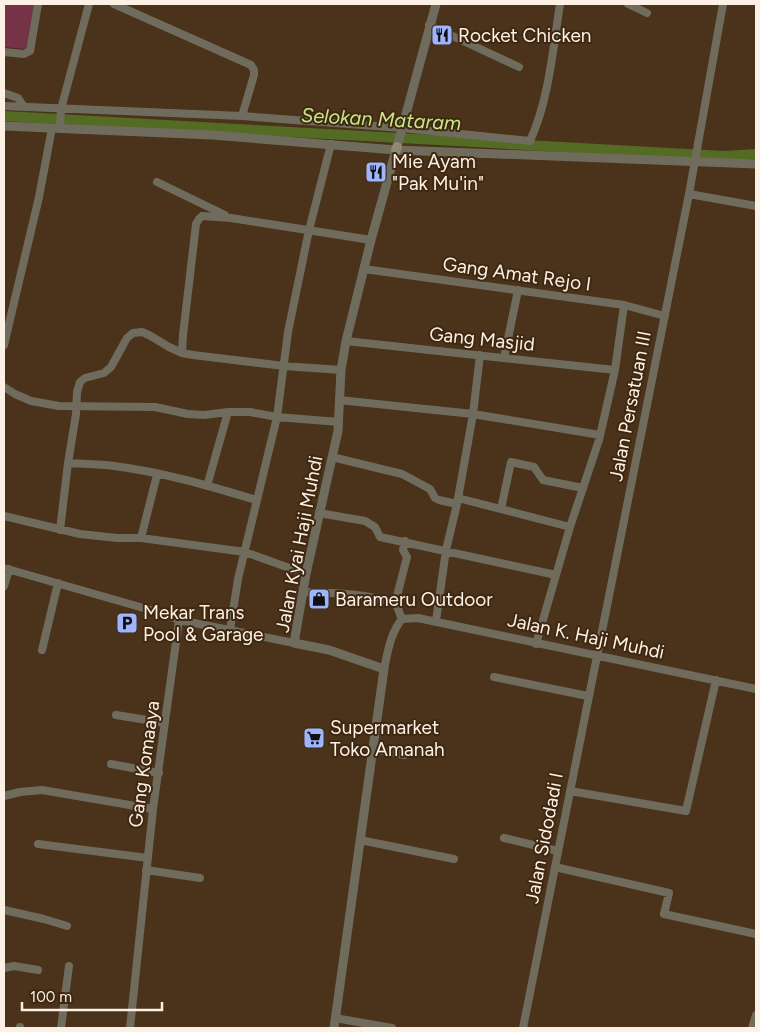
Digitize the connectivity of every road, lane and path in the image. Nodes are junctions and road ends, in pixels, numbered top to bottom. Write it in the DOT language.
graph roads {
  1 [pos="38,4"];
  2 [pos="89,4"];
  3 [pos="114,4"];
  4 [pos="436,4"];
  5 [pos="560,4"];
  6 [pos="628,4"];
  7 [pos="723,4"];
  8 [pos="647,13"];
  9 [pos="429,25"];
  10 [pos="4,52"];
  11 [pos="519,67"];
  12 [pos="4,93"];
  13 [pos="4,106"];
  14 [pos="24,107"];
  15 [pos="61,110"];
  16 [pos="242,116"];
  17 [pos="4,126"];
  18 [pos="58,126"];
  19 [pos="402,128"];
  20 [pos="331,144"];
  21 [pos="396,148"];
  22 [pos="696,160"];
  23 [pos="756,164"];
  24 [pos="158,182"];
  25 [pos="689,194"];
  26 [pos="756,206"];
  27 [pos="231,218"];
  28 [pos="309,230"];
  29 [pos="371,240"];
  30 [pos="364,269"];
  31 [pos="518,290"];
  32 [pos="624,305"];
  33 [pos="665,316"];
  34 [pos="346,341"];
  35 [pos="4,345"];
  36 [pos="182,353"];
  37 [pos="480,355"];
  38 [pos="504,358"];
  39 [pos="284,366"];
  40 [pos="341,370"];
  41 [pos="615,370"];
  42 [pos="4,387"];
  43 [pos="339,400"];
  44 [pos="76,407"];
  45 [pos="228,412"];
  46 [pos="473,414"];
  47 [pos="276,417"];
  48 [pos="338,422"];
  49 [pos="600,435"];
  50 [pos="332,457"];
  51 [pos="68,463"];
  52 [pos="157,475"];
  53 [pos="208,486"];
  54 [pos="583,488"];
  55 [pos="256,500"];
  56 [pos="458,501"];
  57 [pos="501,509"];
  58 [pos="319,513"];
  59 [pos="4,516"];
  60 [pos="570,527"];
  61 [pos="60,530"];
  62 [pos="142,538"];
  63 [pos="405,541"];
  64 [pos="446,550"];
  65 [pos="245,552"];
  66 [pos="6,568"];
  67 [pos="306,574"];
  68 [pos="556,575"];
  69 [pos="58,584"];
  70 [pos="4,586"];
  71 [pos="303,592"];
  72 [pos="396,604"];
  73 [pos="179,620"];
  74 [pos="402,620"];
  75 [pos="436,621"];
  76 [pos="230,630"];
  77 [pos="294,643"];
  78 [pos="536,644"];
  79 [pos="42,650"];
  80 [pos="597,655"];
  81 [pos="384,669"];
  82 [pos="494,677"];
  83 [pos="716,680"];
  84 [pos="756,689"];
  85 [pos="588,696"];
  86 [pos="116,715"];
  87 [pos="166,723"];
  88 [pos="373,749"];
  89 [pos="404,755"];
  90 [pos="111,764"];
  91 [pos="158,773"];
  92 [pos="570,791"];
  93 [pos="4,796"];
  94 [pos="153,809"];
  95 [pos="504,838"];
  96 [pos="360,840"];
  97 [pos="38,844"];
  98 [pos="558,851"];
  99 [pos="148,858"];
  100 [pos="454,859"];
  101 [pos="555,868"];
  102 [pos="146,870"];
  103 [pos="200,878"];
  104 [pos="4,910"];
  105 [pos="66,926"];
  106 [pos="756,934"];
  107 [pos="69,966"];
  108 [pos="4,968"];
  109 [pos="38,970"];
  110 [pos="756,1015"];
  111 [pos="335,1018"];
  112 [pos="61,1028"];
  113 [pos="130,1028"];
  114 [pos="334,1028"];
  115 [pos="392,1028"];
  116 [pos="523,1028"];
  117 [pos="752,1028"];
  1 -- 10 [label="street"];
  2 -- 15 [label="street"];
  3 -- 16 [label="street"];
  4 -- 9 [label="street, Jalan Kyai Haji Muhdi"];
  5 -- 19 [label="street"];
  6 -- 8 [label="street"];
  7 -- 22 [label="street"];
  9 -- 11 [label="street"];
  9 -- 19 [label="street, Jalan Kyai Haji Muhdi"];
  12 -- 14 [label="street"];
  13 -- 14 [label="street"];
  14 -- 15 [label="street"];
  15 -- 16 [label="street"];
  15 -- 18 [label="street"];
  16 -- 19 [label="street"];
  17 -- 18 [label="street"];
  18 -- 20 [label="street"];
  18 -- 35 [label="street"];
  19 -- 21 [label="street, Jalan Kyai Haji Muhdi"];
  20 -- 21 [label="street"];
  20 -- 28 [label="street"];
  21 -- 22 [label="street"];
  21 -- 29 [label="street, Jalan Kyai Haji Muhdi"];
  22 -- 23 [label="street"];
  22 -- 25 [label="street, Jalan Persatuan III"];
  24 -- 27 [label="street"];
  25 -- 26 [label="street"];
  25 -- 33 [label="street, Jalan Persatuan III"];
  27 -- 28 [label="street"];
  27 -- 36 [label="street"];
  28 -- 29 [label="street"];
  28 -- 39 [label="street"];
  29 -- 30 [label="street, Jalan Kyai Haji Muhdi"];
  30 -- 31 [label="street, Gang Amat Rejo I"];
  30 -- 34 [label="street, Jalan Kyai Haji Muhdi"];
  31 -- 32 [label="street, Gang Amat Rejo I"];
  31 -- 38 [label="street"];
  32 -- 33 [label="street, Gang Amat Rejo I"];
  32 -- 41 [label="street"];
  33 -- 80 [label="street, Jalan Persatuan III"];
  34 -- 37 [label="street, Gang Masjid"];
  34 -- 40 [label="street, Jalan Kyai Haji Muhdi"];
  36 -- 39 [label="street"];
  36 -- 44 [label="street"];
  37 -- 38 [label="street, Gang Masjid"];
  37 -- 46 [label="street"];
  38 -- 41 [label="street, Gang Masjid"];
  39 -- 40 [label="street"];
  39 -- 47 [label="street"];
  40 -- 43 [label="street, Jalan Kyai Haji Muhdi"];
  41 -- 49 [label="street"];
  42 -- 44 [label="street"];
  43 -- 46 [label="street"];
  43 -- 48 [label="street, Jalan Kyai Haji Muhdi"];
  44 -- 45 [label="street"];
  44 -- 51 [label="street"];
  45 -- 47 [label="street"];
  45 -- 53 [label="street"];
  46 -- 49 [label="street"];
  46 -- 56 [label="street"];
  47 -- 48 [label="street"];
  47 -- 55 [label="street"];
  48 -- 50 [label="street, Jalan Kyai Haji Muhdi"];
  49 -- 54 [label="street"];
  50 -- 56 [label="street"];
  50 -- 58 [label="street, Jalan Kyai Haji Muhdi"];
  51 -- 52 [label="street"];
  51 -- 61 [label="street"];
  52 -- 53 [label="street"];
  52 -- 62 [label="street"];
  53 -- 55 [label="street"];
  54 -- 57 [label="street"];
  54 -- 60 [label="street"];
  55 -- 65 [label="street"];
  56 -- 57 [label="street"];
  56 -- 64 [label="street"];
  57 -- 60 [label="street"];
  58 -- 63 [label="street"];
  58 -- 67 [label="street, Jalan Kyai Haji Muhdi"];
  59 -- 61 [label="street"];
  60 -- 68 [label="street"];
  61 -- 62 [label="street"];
  62 -- 65 [label="street"];
  63 -- 64 [label="street"];
  63 -- 72 [label="street"];
  64 -- 68 [label="street"];
  64 -- 75 [label="street"];
  65 -- 67 [label="street"];
  65 -- 76 [label="street"];
  66 -- 69 [label="street"];
  66 -- 70 [label="street"];
  67 -- 71 [label="street, Jalan Kyai Haji Muhdi"];
  68 -- 78 [label="street"];
  69 -- 73 [label="street"];
  69 -- 79 [label="street"];
  71 -- 72 [label="street"];
  71 -- 77 [label="street, Jalan Kyai Haji Muhdi"];
  72 -- 74 [label="street"];
  73 -- 76 [label="street"];
  73 -- 87 [label="street, Gang Komaaya"];
  74 -- 75 [label="street, Jalan K. Haji Muhdi"];
  74 -- 81 [label="street"];
  75 -- 78 [label="street, Jalan K. Haji Muhdi"];
  76 -- 77 [label="street"];
  77 -- 81 [label="street, Jalan Kyai Haji Muhdi"];
  78 -- 80 [label="street, Jalan K. Haji Muhdi"];
  80 -- 83 [label="street, Jalan K. Haji Muhdi"];
  80 -- 85 [label="street, Jalan Sidodadi I"];
  81 -- 88 [label="street"];
  82 -- 85 [label="street"];
  83 -- 84 [label="street, Jalan K. Haji Muhdi"];
  83 -- 92 [label="street"];
  85 -- 92 [label="street, Jalan Sidodadi I"];
  86 -- 87 [label="street"];
  87 -- 91 [label="street, Gang Komaaya"];
  88 -- 89 [label="street"];
  88 -- 96 [label="street"];
  90 -- 91 [label="street"];
  91 -- 94 [label="street, Gang Komaaya"];
  92 -- 98 [label="street, Jalan Sidodadi I"];
  93 -- 94 [label="street"];
  94 -- 99 [label="street, Gang Komaaya"];
  95 -- 98 [label="street"];
  96 -- 100 [label="street"];
  96 -- 111 [label="street"];
  97 -- 99 [label="street"];
  98 -- 101 [label="street, Jalan Sidodadi I"];
  99 -- 102 [label="street, Gang Komaaya"];
  101 -- 106 [label="street"];
  101 -- 116 [label="street, Jalan Sidodadi I"];
  102 -- 103 [label="street"];
  102 -- 113 [label="street, Gang Komaaya"];
  104 -- 105 [label="street"];
  107 -- 112 [label="street"];
  108 -- 109 [label="street"];
  110 -- 117 [label="street"];
  111 -- 114 [label="street"];
  111 -- 115 [label="street"];
}
